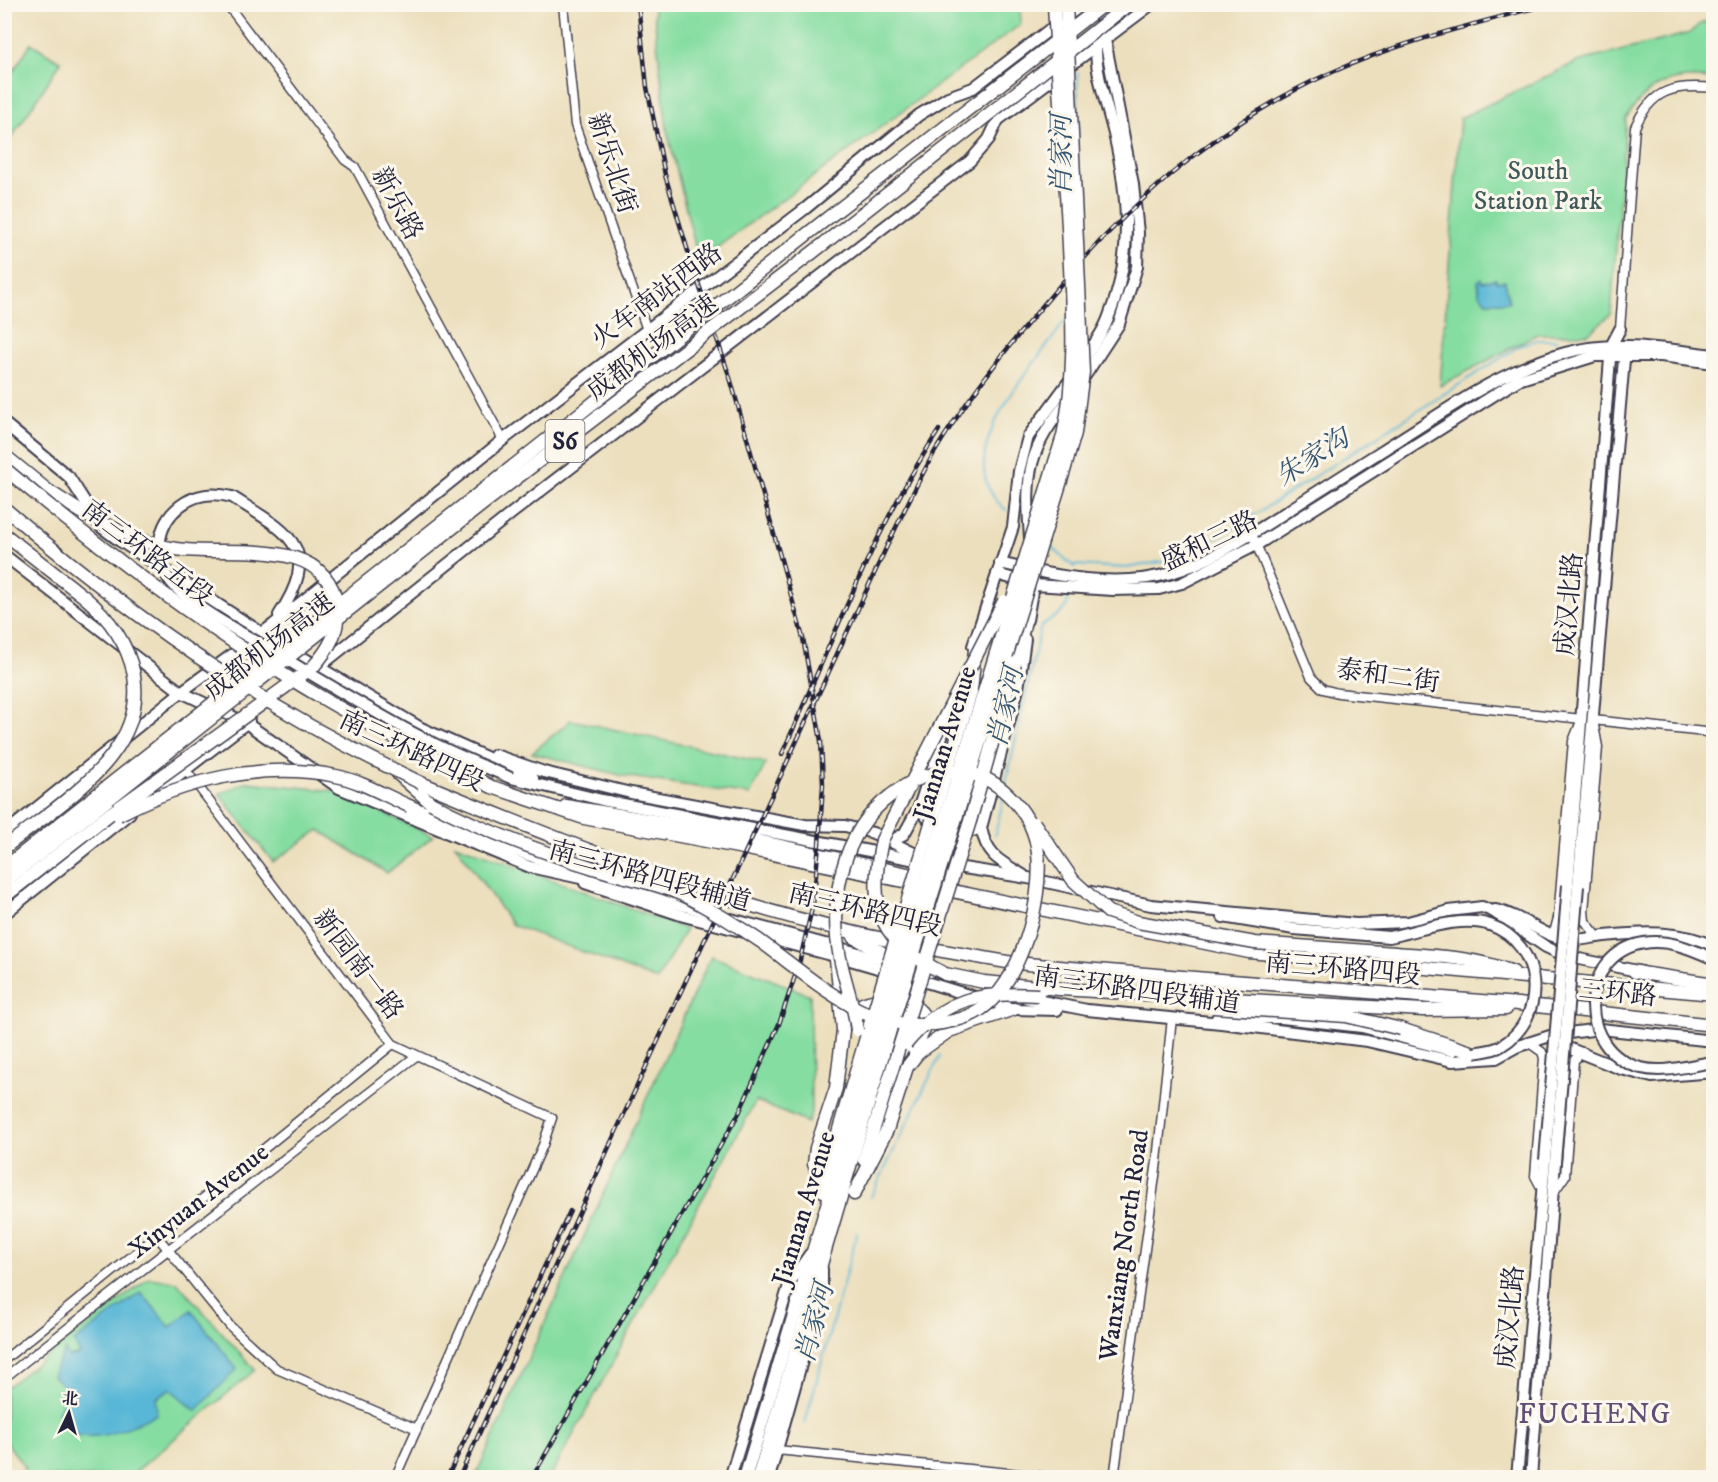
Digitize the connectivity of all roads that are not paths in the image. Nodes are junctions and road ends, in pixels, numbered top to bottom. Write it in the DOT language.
graph roads {
  1 [pos="227,4"];
  2 [pos="563,4"];
  3 [pos="1054,4"];
  4 [pos="1066,4"];
  5 [pos="1083,4"];
  6 [pos="1097,4"];
  7 [pos="1104,4"];
  8 [pos="1129,4"];
  9 [pos="1152,4"];
  10 [pos="1100,45"];
  11 [pos="973,88"];
  12 [pos="1713,88"];
  13 [pos="998,120"];
  14 [pos="1620,329"];
  15 [pos="647,330"];
  16 [pos="1625,350"];
  17 [pos="1611,351"];
  18 [pos="1713,355"];
  19 [pos="1713,363"];
  20 [pos="4,423"];
  21 [pos="503,440"];
  22 [pos="4,455"];
  23 [pos="4,468"];
  24 [pos="4,508"];
  25 [pos="4,534"];
  26 [pos="1252,534"];
  27 [pos="1258,544"];
  28 [pos="4,555"];
  29 [pos="998,569"];
  30 [pos="1019,570"];
  31 [pos="1033,572"];
  32 [pos="1034,585"];
  33 [pos="1027,612"];
  34 [pos="273,625"];
  35 [pos="262,633"];
  36 [pos="976,638"];
  37 [pos="270,666"];
  38 [pos="320,667"];
  39 [pos="181,692"];
  40 [pos="1587,720"];
  41 [pos="246,723"];
  42 [pos="1713,733"];
  43 [pos="440,737"];
  44 [pos="185,769"];
  45 [pos="417,785"];
  46 [pos="602,800"];
  47 [pos="1014,800"];
  48 [pos="919,807"];
  49 [pos="981,828"];
  50 [pos="90,830"];
  51 [pos="4,834"];
  52 [pos="891,841"];
  53 [pos="4,848"];
  54 [pos="937,864"];
  55 [pos="4,868"];
  56 [pos="559,874"];
  57 [pos="1028,878"];
  58 [pos="4,882"];
  59 [pos="621,886"];
  60 [pos="4,897"];
  61 [pos="1188,908"];
  62 [pos="1482,908"];
  63 [pos="4,914"];
  64 [pos="846,932"];
  65 [pos="1550,934"];
  66 [pos="1598,937"];
  67 [pos="1713,946"];
  68 [pos="833,952"];
  69 [pos="1713,959"];
  70 [pos="905,966"];
  71 [pos="1635,972"];
  72 [pos="1525,977"];
  73 [pos="1713,979"];
  74 [pos="1713,984"];
  75 [pos="1713,994"];
  76 [pos="1518,1004"];
  77 [pos="1014,1009"];
  78 [pos="1087,1010"];
  79 [pos="1172,1018"];
  80 [pos="1187,1020"];
  81 [pos="881,1025"];
  82 [pos="1713,1025"];
  83 [pos="1713,1041"];
  84 [pos="842,1042"];
  85 [pos="1528,1042"];
  86 [pos="393,1044"];
  87 [pos="1584,1052"];
  88 [pos="1474,1053"];
  89 [pos="416,1056"];
  90 [pos="896,1057"];
  91 [pos="1544,1058"];
  92 [pos="1574,1060"];
  93 [pos="1713,1062"];
  94 [pos="907,1067"];
  95 [pos="1713,1072"];
  96 [pos="852,1083"];
  97 [pos="823,1191"];
  98 [pos="1548,1191"];
  99 [pos="854,1194"];
  100 [pos="825,1209"];
  101 [pos="834,1219"];
  102 [pos="157,1236"];
  103 [pos="168,1250"];
  104 [pos="818,1252"];
  105 [pos="4,1360"];
  106 [pos="4,1378"];
  107 [pos="417,1428"];
  108 [pos="777,1450"];
  109 [pos="395,1478"];
  110 [pos="730,1478"];
  111 [pos="745,1478"];
  112 [pos="758,1478"];
  113 [pos="769,1478"];
  114 [pos="1059,1478"];
  115 [pos="1114,1478"];
  116 [pos="1517,1478"];
  117 [pos="1531,1478"];
  1 -- 21 [label="street, 新乐路"];
  2 -- 15 [label="street, 新乐北街"];
  3 -- 30 [label="highway, Jiannan Avenue, bridge"];
  4 -- 81 [label="highway, Jiannan Avenue, bridge"];
  5 -- 11 [label="main road, 火车南站西路"];
  6 -- 10 [label="main road"];
  7 -- 55 [label="highway, 成都机场高速 / S6, bridge"];
  8 -- 58 [label="highway, 成都机场高速 / S6, bridge"];
  9 -- 10 [label="main road"];
  10 -- 13 [label="main road"];
  10 -- 29 [label="main road"];
  10 -- 31 [label="main road"];
  11 -- 13 [label="main road"];
  11 -- 15 [label="main road, 火车南站西路"];
  12 -- 14 [label="street, 成汉北路"];
  13 -- 38 [label="main road"];
  14 -- 16 [label="main road, 成汉北路"];
  14 -- 17 [label="main road, 成汉北路"];
  15 -- 21 [label="main road, 火车南站西路"];
  16 -- 17 [label="main road"];
  16 -- 18 [label="main road"];
  16 -- 19 [label="main road"];
  16 -- 40 [label="main road, 成汉北路"];
  17 -- 26 [label="main road"];
  17 -- 27 [label="main road, 盛和三路"];
  17 -- 40 [label="main road, 成汉北路"];
  20 -- 35 [label="main road"];
  21 -- 34 [label="main road, 火车南站西路"];
  22 -- 50 [label="highway, bridge"];
  23 -- 37 [label="highway, 南三环路五段, bridge"];
  24 -- 45 [label="highway, 南三环路四段, bridge"];
  25 -- 53 [label="highway, bridge"];
  26 -- 27 [label="street, 泰和二街"];
  26 -- 31 [label="main road"];
  27 -- 32 [label="main road, 盛和三路"];
  27 -- 40 [label="street, 泰和二街"];
  28 -- 39 [label="main road, 南三环路四段辅道"];
  29 -- 31 [label="main road"];
  29 -- 32 [label="main road, 盛和三路"];
  29 -- 36 [label="main road"];
  30 -- 76 [label="highway, bridge"];
  30 -- 81 [label="highway, Jiannan Avenue, bridge"];
  31 -- 32 [label="main road"];
  32 -- 33 [label="main road"];
  33 -- 49 [label="main road"];
  33 -- 90 [label="highway, bridge"];
  34 -- 35 [label="main road, 火车南站西路"];
  34 -- 46 [label="main road, bridge"];
  35 -- 38 [label="main road"];
  35 -- 39 [label="main road, 火车南站西路"];
  36 -- 48 [label="main road"];
  36 -- 81 [label="highway, bridge"];
  37 -- 72 [label="highway, 南三环路四段, bridge"];
  38 -- 41 [label="main road"];
  38 -- 43 [label="main road"];
  39 -- 41 [label="main road, 南三环路四段辅道"];
  39 -- 51 [label="main road, 火车南站西路"];
  40 -- 42 [label="street, 泰和二街"];
  40 -- 65 [label="street"];
  40 -- 66 [label="street"];
  40 -- 98 [label="main road, 成汉北路, bridge"];
  41 -- 44 [label="main road"];
  41 -- 56 [label="main road, 南三环路四段辅道"];
  43 -- 46 [label="main road"];
  43 -- 52 [label="main road"];
  44 -- 63 [label="main road"];
  44 -- 86 [label="street, 新园南一路"];
  45 -- 47 [label="highway, bridge"];
  45 -- 64 [label="highway, 南三环路四段"];
  46 -- 54 [label="main road"];
  47 -- 72 [label="highway, bridge"];
  47 -- 96 [label="highway, bridge"];
  48 -- 49 [label="main road"];
  48 -- 52 [label="main road"];
  49 -- 57 [label="main road"];
  50 -- 59 [label="highway, bridge"];
  50 -- 60 [label="highway, bridge"];
  52 -- 54 [label="main road"];
  54 -- 57 [label="main road"];
  56 -- 59 [label="main road, 南三环路四段辅道"];
  56 -- 68 [label="main road"];
  57 -- 61 [label="main road"];
  59 -- 68 [label="main road, 南三环路四段辅道"];
  61 -- 62 [label="main road"];
  61 -- 88 [label="main road, bridge"];
  62 -- 65 [label="main road"];
  62 -- 71 [label="main road"];
  64 -- 70 [label="highway"];
  64 -- 76 [label="highway, 南三环路四段"];
  65 -- 66 [label="main road"];
  66 -- 67 [label="main road"];
  68 -- 70 [label="main road, 南三环路四段辅道"];
  68 -- 77 [label="main road"];
  68 -- 84 [label="highway"];
  69 -- 93 [label="main road, bridge"];
  70 -- 78 [label="main road, 南三环路四段辅道"];
  71 -- 73 [label="main road"];
  71 -- 74 [label="highway"];
  72 -- 75 [label="highway, 南三环路四段"];
  76 -- 82 [label="highway, 三环路"];
  77 -- 78 [label="main road"];
  77 -- 94 [label="highway"];
  78 -- 79 [label="main road, 南三环路四段辅道"];
  79 -- 80 [label="main road, 南三环路四段辅道"];
  79 -- 115 [label="street, Wanxiang North Road"];
  80 -- 85 [label="main road, 南三环路四段辅道"];
  80 -- 88 [label="main road"];
  81 -- 96 [label="highway"];
  81 -- 100 [label="highway, Jiannan Avenue"];
  81 -- 101 [label="highway, Jiannan Avenue"];
  83 -- 85 [label="main road, 南三环路四段辅道"];
  84 -- 94 [label="highway"];
  84 -- 97 [label="highway"];
  85 -- 87 [label="main road"];
  85 -- 91 [label="street"];
  86 -- 89 [label="street, 新园南一路"];
  86 -- 102 [label="street, Xinyuan Avenue"];
  87 -- 92 [label="street"];
  87 -- 95 [label="main road"];
  88 -- 90 [label="highway, bridge"];
  89 -- 103 [label="street, Xinyuan Avenue"];
  89 -- 107 [label="street, 新园南一路"];
  90 -- 99 [label="highway"];
  91 -- 92 [label="street"];
  91 -- 98 [label="street"];
  92 -- 98 [label="street"];
  94 -- 99 [label="highway"];
  96 -- 97 [label="highway"];
  97 -- 100 [label="highway"];
  98 -- 116 [label="main road, 成汉北路"];
  98 -- 117 [label="main road, 成汉北路"];
  99 -- 101 [label="highway"];
  100 -- 104 [label="highway, Jiannan Avenue"];
  101 -- 104 [label="highway, Jiannan Avenue"];
  102 -- 103 [label="street"];
  102 -- 105 [label="street, Xinyuan Avenue"];
  103 -- 106 [label="street, Xinyuan Avenue"];
  103 -- 107 [label="street"];
  104 -- 108 [label="main road"];
  104 -- 110 [label="main road"];
  104 -- 111 [label="highway, Jiannan Avenue"];
  104 -- 112 [label="highway, Jiannan Avenue"];
  107 -- 109 [label="street"];
  108 -- 113 [label="main road"];
  108 -- 114 [label="street"];
}
